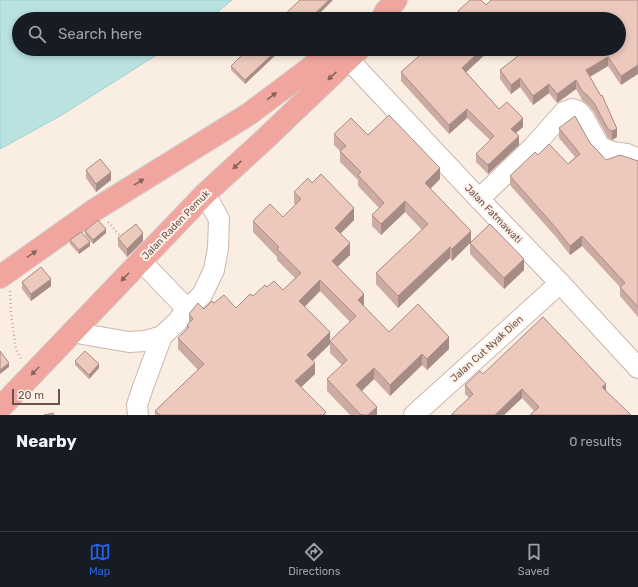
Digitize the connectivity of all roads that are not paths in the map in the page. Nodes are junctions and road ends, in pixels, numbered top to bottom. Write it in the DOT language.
graph roads {
  1 [pos="340,56"];
  2 [pos="344,56"];
  3 [pos="350,56"];
  4 [pos="249,114"];
  5 [pos="266,138"];
  6 [pos="638,158"];
  7 [pos="205,194"];
  8 [pos="479,199"];
  9 [pos="141,260"];
  10 [pos="4,274"];
  11 [pos="560,283"];
  12 [pos="187,309"];
  13 [pos="72,332"];
  14 [pos="162,336"];
  15 [pos="638,368"];
  16 [pos="0,408"];
  17 [pos="138,415"];
  18 [pos="414,415"];
  4 -- 1 [label="highway, one-way"];
  2 -- 5 [label="highway, Jalan Raden Pemuk, one-way"];
  3 -- 8 [label="street, Jalan Fatmawati"];
  4 -- 5 [label="highway"];
  10 -- 4 [label="highway, one-way"];
  5 -- 7 [label="highway, Jalan Raden Pemuk, one-way"];
  6 -- 8 [label="street"];
  7 -- 9 [label="highway, Jalan Raden Pemuk"];
  7 -- 12 [label="street"];
  8 -- 11 [label="street, Jalan Fatmawati"];
  9 -- 12 [label="street"];
  9 -- 13 [label="highway, Jalan Raden Pemuk, one-way"];
  11 -- 15 [label="street, Jalan Fatmawati"];
  11 -- 18 [label="street, Jalan Cut Nyak Dien"];
  12 -- 14 [label="street"];
  13 -- 14 [label="street"];
  13 -- 16 [label="highway, Jalan Raden Pemuk, one-way"];
  14 -- 17 [label="street"];
}
